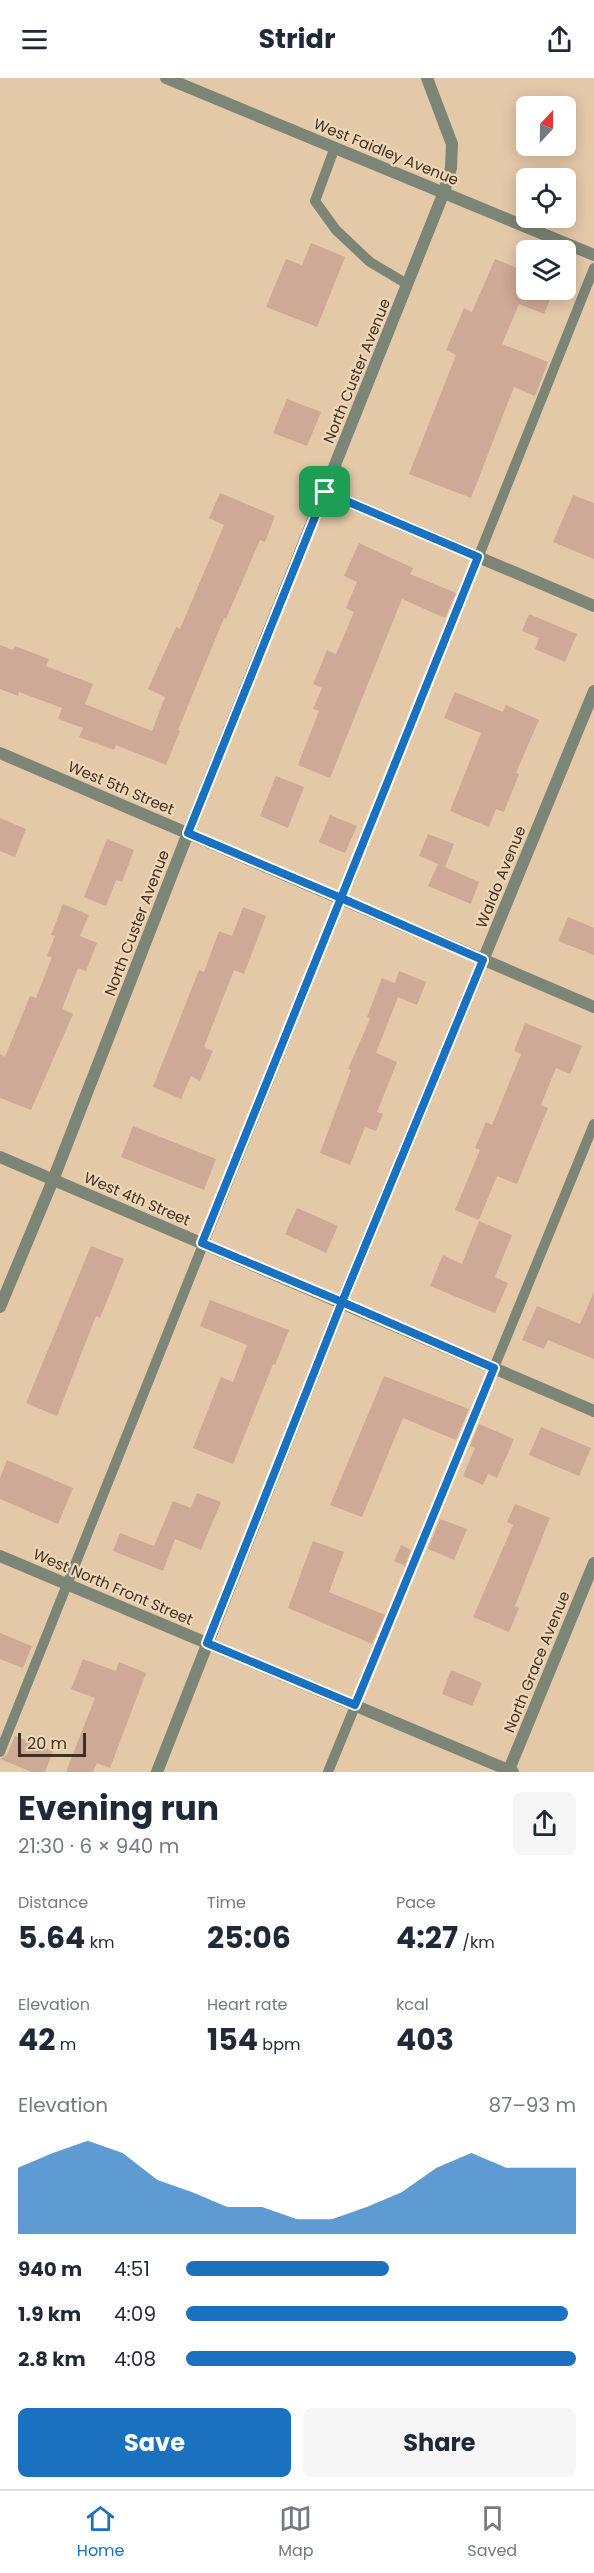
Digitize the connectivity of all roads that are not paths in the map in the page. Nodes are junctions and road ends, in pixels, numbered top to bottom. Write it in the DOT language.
graph roads {
  1 [pos="166,78"];
  2 [pos="427,78"];
  3 [pos="335,147"];
  4 [pos="444,192"];
  5 [pos="594,255"];
  6 [pos="594,268"];
  7 [pos="407,284"];
  8 [pos="325,492"];
  9 [pos="478,557"];
  10 [pos="594,606"];
  11 [pos="594,691"];
  12 [pos="0,753"];
  13 [pos="188,833"];
  14 [pos="341,898"];
  15 [pos="483,960"];
  16 [pos="594,1007"];
  17 [pos="594,1124"];
  18 [pos="0,1157"];
  19 [pos="53,1180"];
  20 [pos="202,1243"];
  21 [pos="342,1302"];
  22 [pos="0,1307"];
  23 [pos="494,1368"];
  24 [pos="594,1411"];
  25 [pos="0,1556"];
  26 [pos="594,1563"];
  27 [pos="66,1584"];
  28 [pos="207,1643"];
  29 [pos="355,1705"];
  30 [pos="0,1752"];
  31 [pos="510,1771"];
  32 [pos="157,1772"];
  33 [pos="328,1772"];
  1 -- 3 [label="street, West Faidley Avenue"];
  2 -- 4 [label="street, North Custer Avenue"];
  3 -- 4 [label="street, West Faidley Avenue"];
  3 -- 7 [label="lane"];
  4 -- 5 [label="street, West Faidley Avenue"];
  4 -- 7 [label="street, North Custer Avenue"];
  6 -- 9 [label="lane"];
  7 -- 8 [label="street, North Custer Avenue"];
  8 -- 9 [label="street"];
  8 -- 13 [label="street, North Custer Avenue"];
  9 -- 10 [label="street"];
  9 -- 14 [label="lane"];
  11 -- 15 [label="street, Waldo Avenue"];
  12 -- 13 [label="street, West 5th Street"];
  13 -- 14 [label="street, West 5th Street"];
  13 -- 19 [label="street, North Custer Avenue"];
  14 -- 15 [label="street, West 5th Street"];
  14 -- 20 [label="lane"];
  15 -- 16 [label="street, West 5th Street"];
  15 -- 21 [label="street, Waldo Avenue"];
  17 -- 23 [label="lane"];
  18 -- 19 [label="street, West 4th Street"];
  19 -- 20 [label="street, West 4th Street"];
  19 -- 22 [label="street, North Custer Avenue"];
  20 -- 21 [label="street, West 4th Street"];
  20 -- 27 [label="lane"];
  21 -- 23 [label="street, West 4th Street"];
  21 -- 28 [label="street, Waldo Avenue"];
  23 -- 24 [label="street, West 4th Street"];
  23 -- 29 [label="lane"];
  25 -- 27 [label="street, West North Front Street"];
  26 -- 31 [label="street, North Grace Avenue"];
  27 -- 28 [label="street, West North Front Street"];
  27 -- 30 [label="lane"];
  28 -- 29 [label="street, West North Front Street"];
  28 -- 32 [label="street, Waldo Avenue"];
  29 -- 31 [label="street, West North Front Street"];
  29 -- 33 [label="lane"];
}
